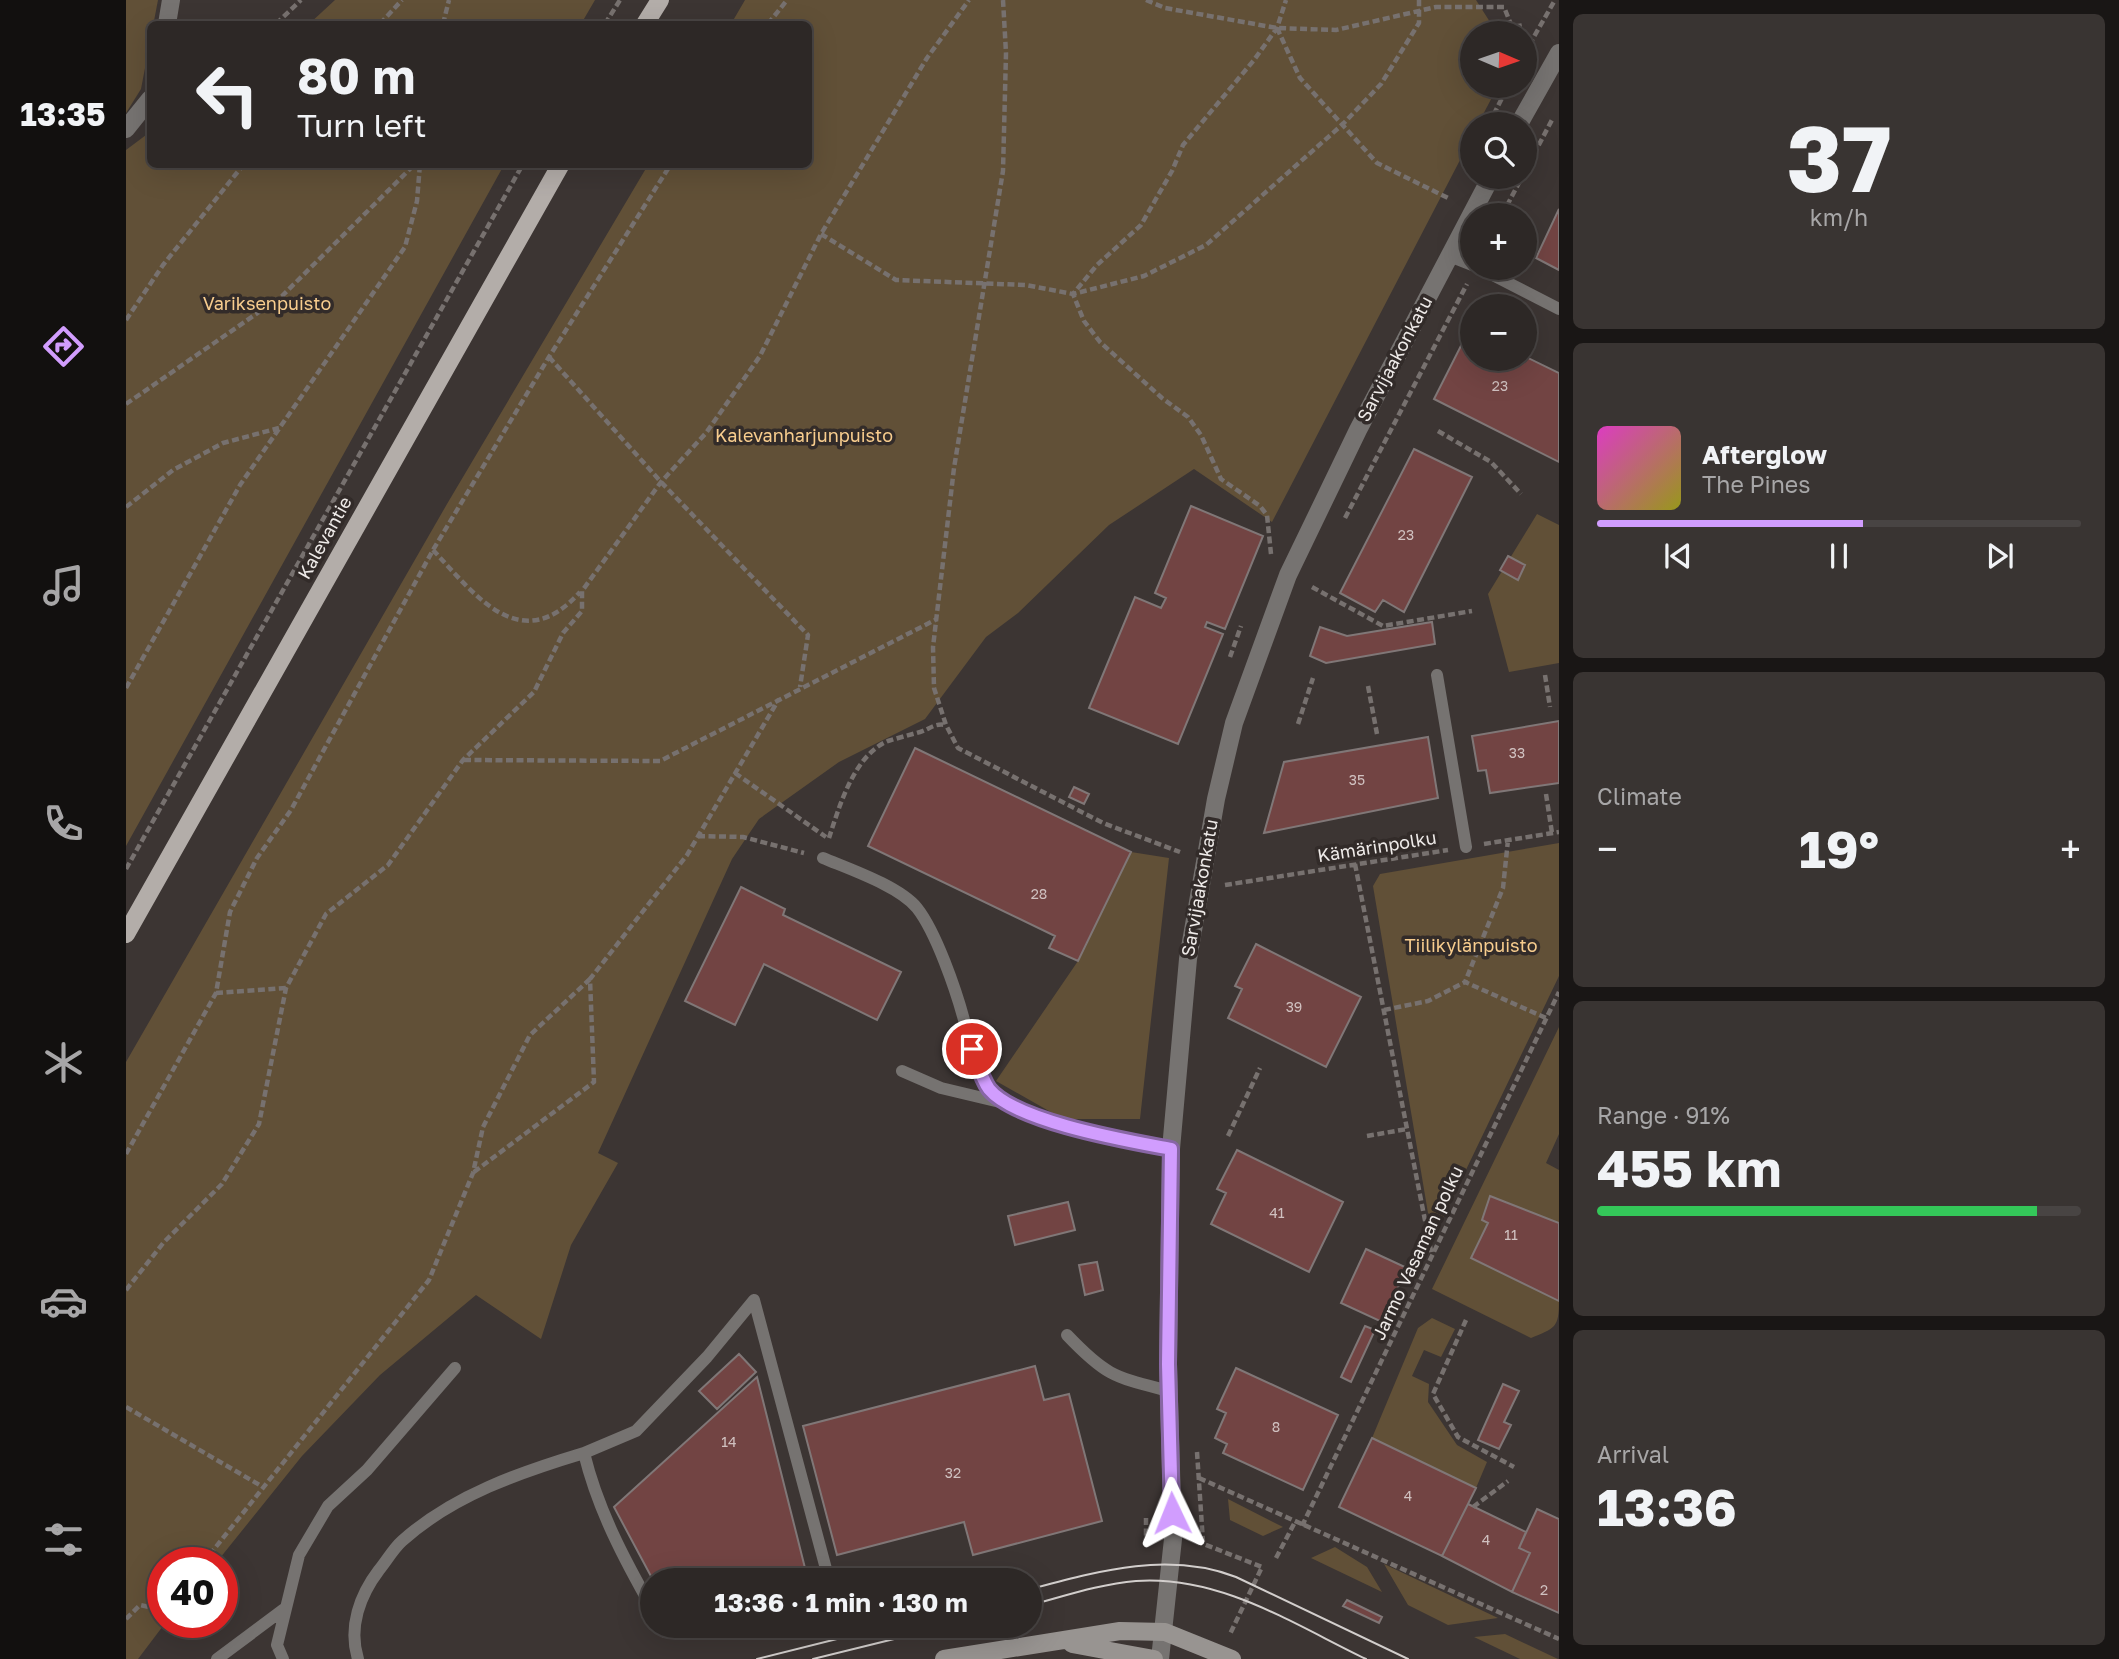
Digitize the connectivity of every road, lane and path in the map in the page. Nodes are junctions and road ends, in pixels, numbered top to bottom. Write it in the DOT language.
graph roads {
  1 [pos="171,0"];
  2 [pos="301,0"];
  3 [pos="402,0"];
  4 [pos="449,0"];
  5 [pos="620,0"];
  6 [pos="660,0"];
  7 [pos="787,0"];
  8 [pos="969,0"];
  9 [pos="1003,0"];
  10 [pos="1146,0"];
  11 [pos="1286,0"];
  12 [pos="1419,0"];
  13 [pos="1556,0"];
  14 [pos="1419,11"];
  15 [pos="168,21"];
  16 [pos="279,21"];
  17 [pos="383,21"];
  18 [pos="444,21"];
  19 [pos="607,21"];
  20 [pos="647,21"];
  21 [pos="770,21"];
  22 [pos="1510,21"];
  23 [pos="1277,27"];
  24 [pos="1537,32"];
  25 [pos="1559,52"];
  26 [pos="147,103"];
  27 [pos="1526,112"];
  28 [pos="1555,113"];
  29 [pos="1343,124"];
  30 [pos="126,129"];
  31 [pos="1537,148"];
  32 [pos="241,168"];
  33 [pos="411,168"];
  34 [pos="421,168"];
  35 [pos="521,168"];
  36 [pos="559,168"];
  37 [pos="668,168"];
  38 [pos="1485,189"];
  39 [pos="1450,199"];
  40 [pos="821,234"];
  41 [pos="1449,256"];
  42 [pos="1460,260"];
  43 [pos="1469,280"];
  44 [pos="1502,280"];
  45 [pos="986,284"];
  46 [pos="1073,294"];
  47 [pos="1559,309"];
  48 [pos="126,320"];
  49 [pos="549,357"];
  50 [pos="126,404"];
  51 [pos="281,428"];
  52 [pos="1438,431"];
  53 [pos="661,482"];
  54 [pos="1521,494"];
  55 [pos="126,507"];
  56 [pos="1343,523"];
  57 [pos="433,550"];
  58 [pos="1271,555"];
  59 [pos="1316,578"];
  60 [pos="1312,587"];
  61 [pos="582,591"];
  62 [pos="1306,599"];
  63 [pos="1472,611"];
  64 [pos="937,619"];
  65 [pos="1437,675"];
  66 [pos="1545,675"];
  67 [pos="1313,678"];
  68 [pos="1368,686"];
  69 [pos="126,688"];
  70 [pos="800,688"];
  71 [pos="779,699"];
  72 [pos="1550,707"];
  73 [pos="1298,724"];
  74 [pos="946,725"];
  75 [pos="1377,734"];
  76 [pos="463,760"];
  77 [pos="735,773"];
  78 [pos="1546,794"];
  79 [pos="1559,832"];
  80 [pos="1552,833"];
  81 [pos="698,836"];
  82 [pos="829,839"];
  83 [pos="1508,841"];
  84 [pos="1466,847"];
  85 [pos="1180,852"];
  86 [pos="823,858"];
  87 [pos="1355,864"];
  88 [pos="126,869"];
  89 [pos="1226,874"];
  90 [pos="1223,885"];
  91 [pos="1221,893"];
  92 [pos="126,933"];
  93 [pos="590,979"];
  94 [pos="1465,982"];
  95 [pos="286,988"];
  96 [pos="1559,992"];
  97 [pos="216,993"];
  98 [pos="1384,1010"];
  99 [pos="1546,1018"];
  100 [pos="1260,1068"];
  101 [pos="902,1071"];
  102 [pos="1008,1103"];
  103 [pos="1407,1129"];
  104 [pos="1227,1136"];
  105 [pos="1367,1136"];
  106 [pos="1171,1149"];
  107 [pos="126,1154"];
  108 [pos="474,1173"];
  109 [pos="1432,1257"];
  110 [pos="126,1290"];
  111 [pos="1466,1320"];
  112 [pos="1068,1335"];
  113 [pos="455,1368"];
  114 [pos="1169,1391"];
  115 [pos="126,1407"];
  116 [pos="1196,1440"];
  117 [pos="584,1453"];
  118 [pos="1514,1467"];
  119 [pos="1199,1478"];
  120 [pos="1508,1481"];
  121 [pos="263,1487"];
  122 [pos="1474,1507"];
  123 [pos="1295,1522"];
  124 [pos="1302,1525"];
  125 [pos="1173,1539"];
  126 [pos="1146,1541"];
  127 [pos="1203,1542"];
  128 [pos="216,1547"];
  129 [pos="1276,1558"];
  130 [pos="826,1568"];
  131 [pos="640,1587"];
  132 [pos="147,1607"];
  133 [pos="284,1609"];
  134 [pos="126,1619"];
  135 [pos="1165,1632"];
  136 [pos="1559,1639"];
  137 [pos="1058,1642"];
  138 [pos="1226,1656"];
  139 [pos="217,1659"];
  140 [pos="283,1659"];
  141 [pos="358,1659"];
  142 [pos="944,1659"];
  143 [pos="1154,1659"];
  144 [pos="1160,1659"];
  1 -- 15 [label="street"];
  2 -- 16 [label="path"];
  3 -- 17 [label="path"];
  4 -- 18 [label="path"];
  5 -- 19 [label="path"];
  6 -- 20 [label="main road"];
  7 -- 21 [label="path"];
  8 -- 40 [label="path"];
  9 -- 45 [label="path"];
  10 -- 23 [label="path"];
  11 -- 23 [label="path"];
  12 -- 14 [label="path"];
  13 -- 24 [label="path"];
  14 -- 22 [label="path"];
  14 -- 23 [label="path"];
  14 -- 29 [label="path"];
  23 -- 29 [label="path"];
  23 -- 46 [label="path"];
  25 -- 27 [label="street"];
  26 -- 30 [label="street"];
  28 -- 31 [label="path"];
  29 -- 39 [label="path"];
  29 -- 46 [label="path"];
  32 -- 48 [label="path"];
  33 -- 50 [label="path"];
  34 -- 51 [label="path"];
  35 -- 88 [label="path"];
  36 -- 92 [label="main road, Kalevantie"];
  37 -- 49 [label="path"];
  38 -- 41 [label="street, Sarvijaakonkatu"];
  40 -- 45 [label="path"];
  40 -- 53 [label="path"];
  41 -- 42 [label="lane"];
  41 -- 106 [label="street, Sarvijaakonkatu"];
  43 -- 56 [label="path"];
  44 -- 47 [label="lane"];
  45 -- 46 [label="path"];
  45 -- 64 [label="path"];
  46 -- 58 [label="path"];
  49 -- 53 [label="path"];
  49 -- 57 [label="path"];
  51 -- 55 [label="path"];
  51 -- 69 [label="path"];
  52 -- 54 [label="path"];
  53 -- 61 [label="path"];
  53 -- 70 [label="path"];
  57 -- 61 [label="path"];
  57 -- 97 [label="path"];
  59 -- 60 [label="path"];
  60 -- 62 [label="path"];
  60 -- 63 [label="path"];
  61 -- 76 [label="path"];
  64 -- 70 [label="path"];
  64 -- 74 [label="path"];
  65 -- 84 [label="lane"];
  66 -- 72 [label="path"];
  67 -- 73 [label="path"];
  68 -- 75 [label="path"];
  70 -- 71 [label="path"];
  71 -- 76 [label="path"];
  71 -- 77 [label="path"];
  74 -- 82 [label="path"];
  74 -- 85 [label="path"];
  76 -- 95 [label="path"];
  77 -- 81 [label="path"];
  77 -- 82 [label="path"];
  78 -- 80 [label="path"];
  79 -- 80 [label="path, Kämärinpolku"];
  80 -- 83 [label="path, Kämärinpolku"];
  81 -- 86 [label="path"];
  81 -- 93 [label="path"];
  82 -- 86 [label="path"];
  83 -- 84 [label="path, Kämärinpolku"];
  83 -- 94 [label="path"];
  84 -- 87 [label="path, Kämärinpolku"];
  86 -- 102 [label="lane"];
  87 -- 90 [label="path, Kämärinpolku"];
  87 -- 98 [label="path"];
  89 -- 90 [label="path"];
  90 -- 91 [label="path"];
  93 -- 108 [label="path"];
  93 -- 108 [label="path"];
  94 -- 98 [label="path"];
  94 -- 99 [label="path"];
  95 -- 97 [label="path"];
  95 -- 110 [label="path"];
  96 -- 99 [label="path, Jarmo Vasaman polku"];
  97 -- 107 [label="path"];
  98 -- 103 [label="path"];
  99 -- 109 [label="path, Jarmo Vasaman polku"];
  100 -- 104 [label="path"];
  101 -- 102 [label="lane"];
  102 -- 106 [label="lane"];
  103 -- 105 [label="path"];
  103 -- 109 [label="path"];
  106 -- 114 [label="street, Sarvijaakonkatu"];
  108 -- 121 [label="path"];
  109 -- 124 [label="path, Jarmo Vasaman polku"];
  111 -- 118 [label="path"];
  112 -- 114 [label="lane"];
  113 -- 133 [label="lane"];
  114 -- 125 [label="street, Sarvijaakonkatu"];
  115 -- 121 [label="path"];
  116 -- 119 [label="path"];
  117 -- 130 [label="lane"];
  117 -- 131 [label="lane"];
  117 -- 141 [label="lane"];
  119 -- 123 [label="path"];
  119 -- 127 [label="path"];
  120 -- 122 [label="path"];
  121 -- 128 [label="path"];
  123 -- 124 [label="path"];
  123 -- 129 [label="path"];
  124 -- 136 [label="path"];
  125 -- 126 [label="path"];
  125 -- 127 [label="path"];
  125 -- 135 [label="street, Sarvijaakonkatu"];
  127 -- 138 [label="path"];
  132 -- 134 [label="path"];
  133 -- 139 [label="lane"];
  133 -- 140 [label="lane"];
  135 -- 137 [label="main road"];
  135 -- 138 [label="main road"];
  135 -- 144 [label="street, Sarvijaakonkatu"];
  137 -- 142 [label="main road"];
  137 -- 143 [label="main road"];
}
